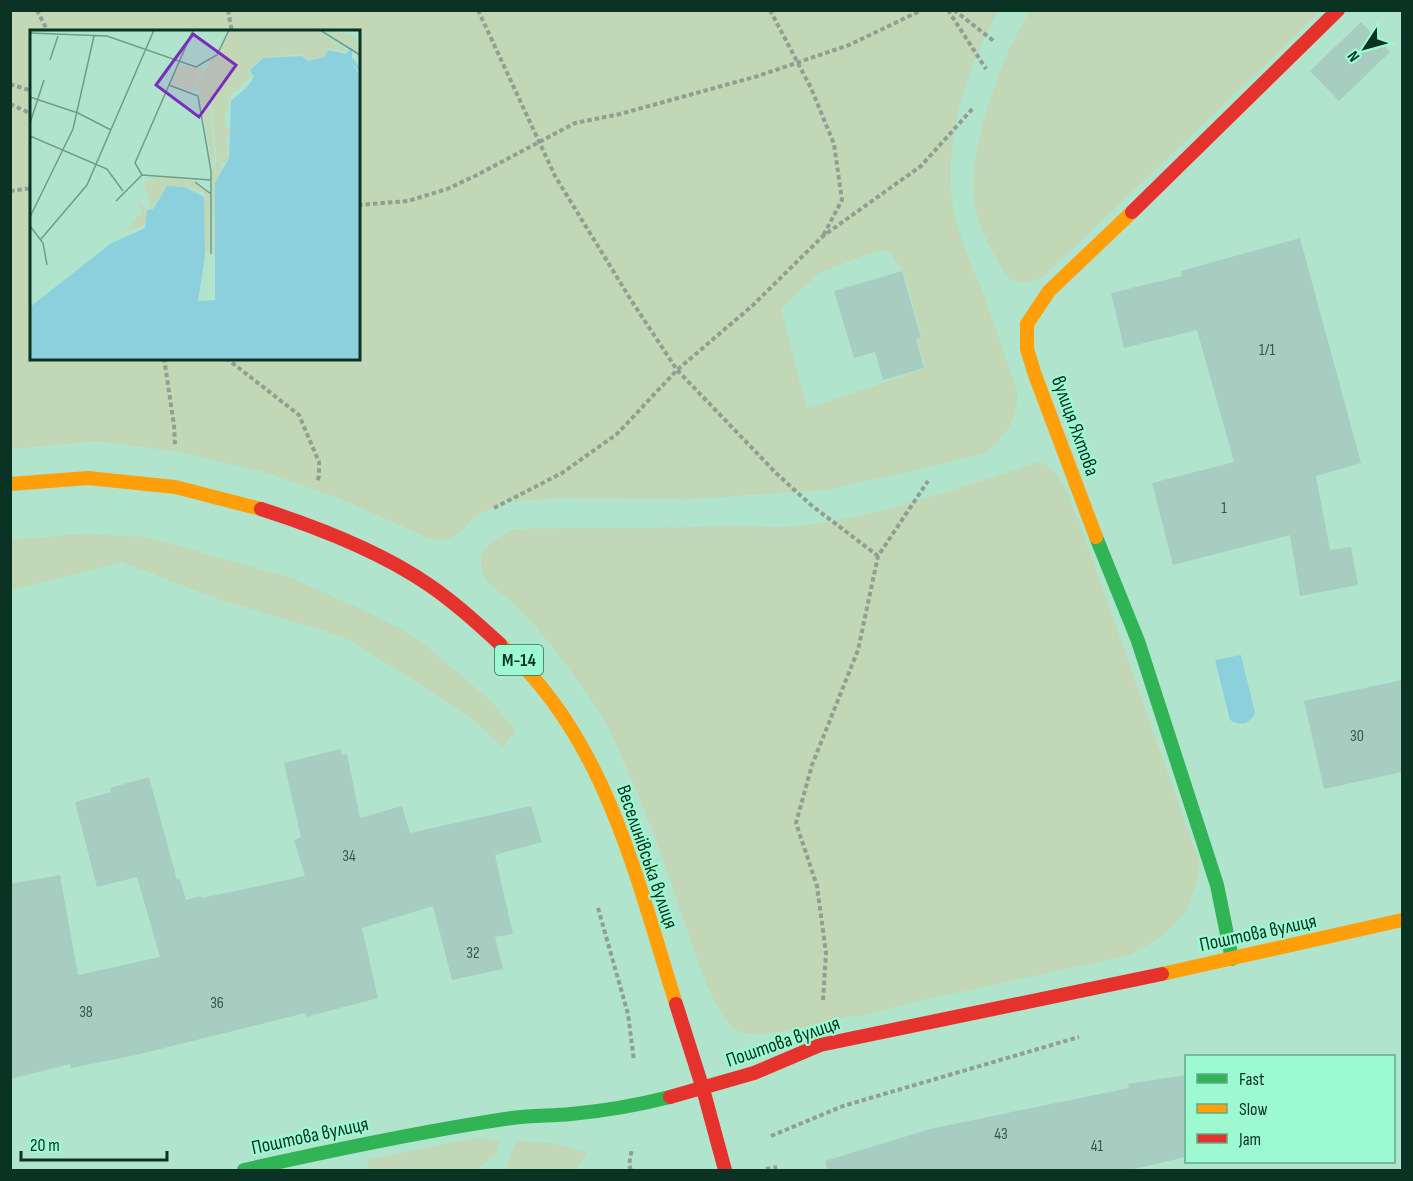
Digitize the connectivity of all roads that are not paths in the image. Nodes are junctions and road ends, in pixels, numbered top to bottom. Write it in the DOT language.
graph roads {
  1 [pos="1338,10"];
  2 [pos="10,484"];
  3 [pos="1402,920"];
  4 [pos="1232,959"];
  5 [pos="703,1089"];
  6 [pos="244,1170"];
  7 [pos="725,1170"];
  1 -- 4 [label="main road, вулиця Яхтова"];
  2 -- 5 [label="main road, Веселинівська вулиця / М-14"];
  3 -- 4 [label="main road, Поштова вулиця"];
  4 -- 5 [label="main road, Поштова вулиця"];
  5 -- 6 [label="main road, Поштова вулиця"];
  5 -- 7 [label="main road, Веселинівська вулиця / М-14"];
}
